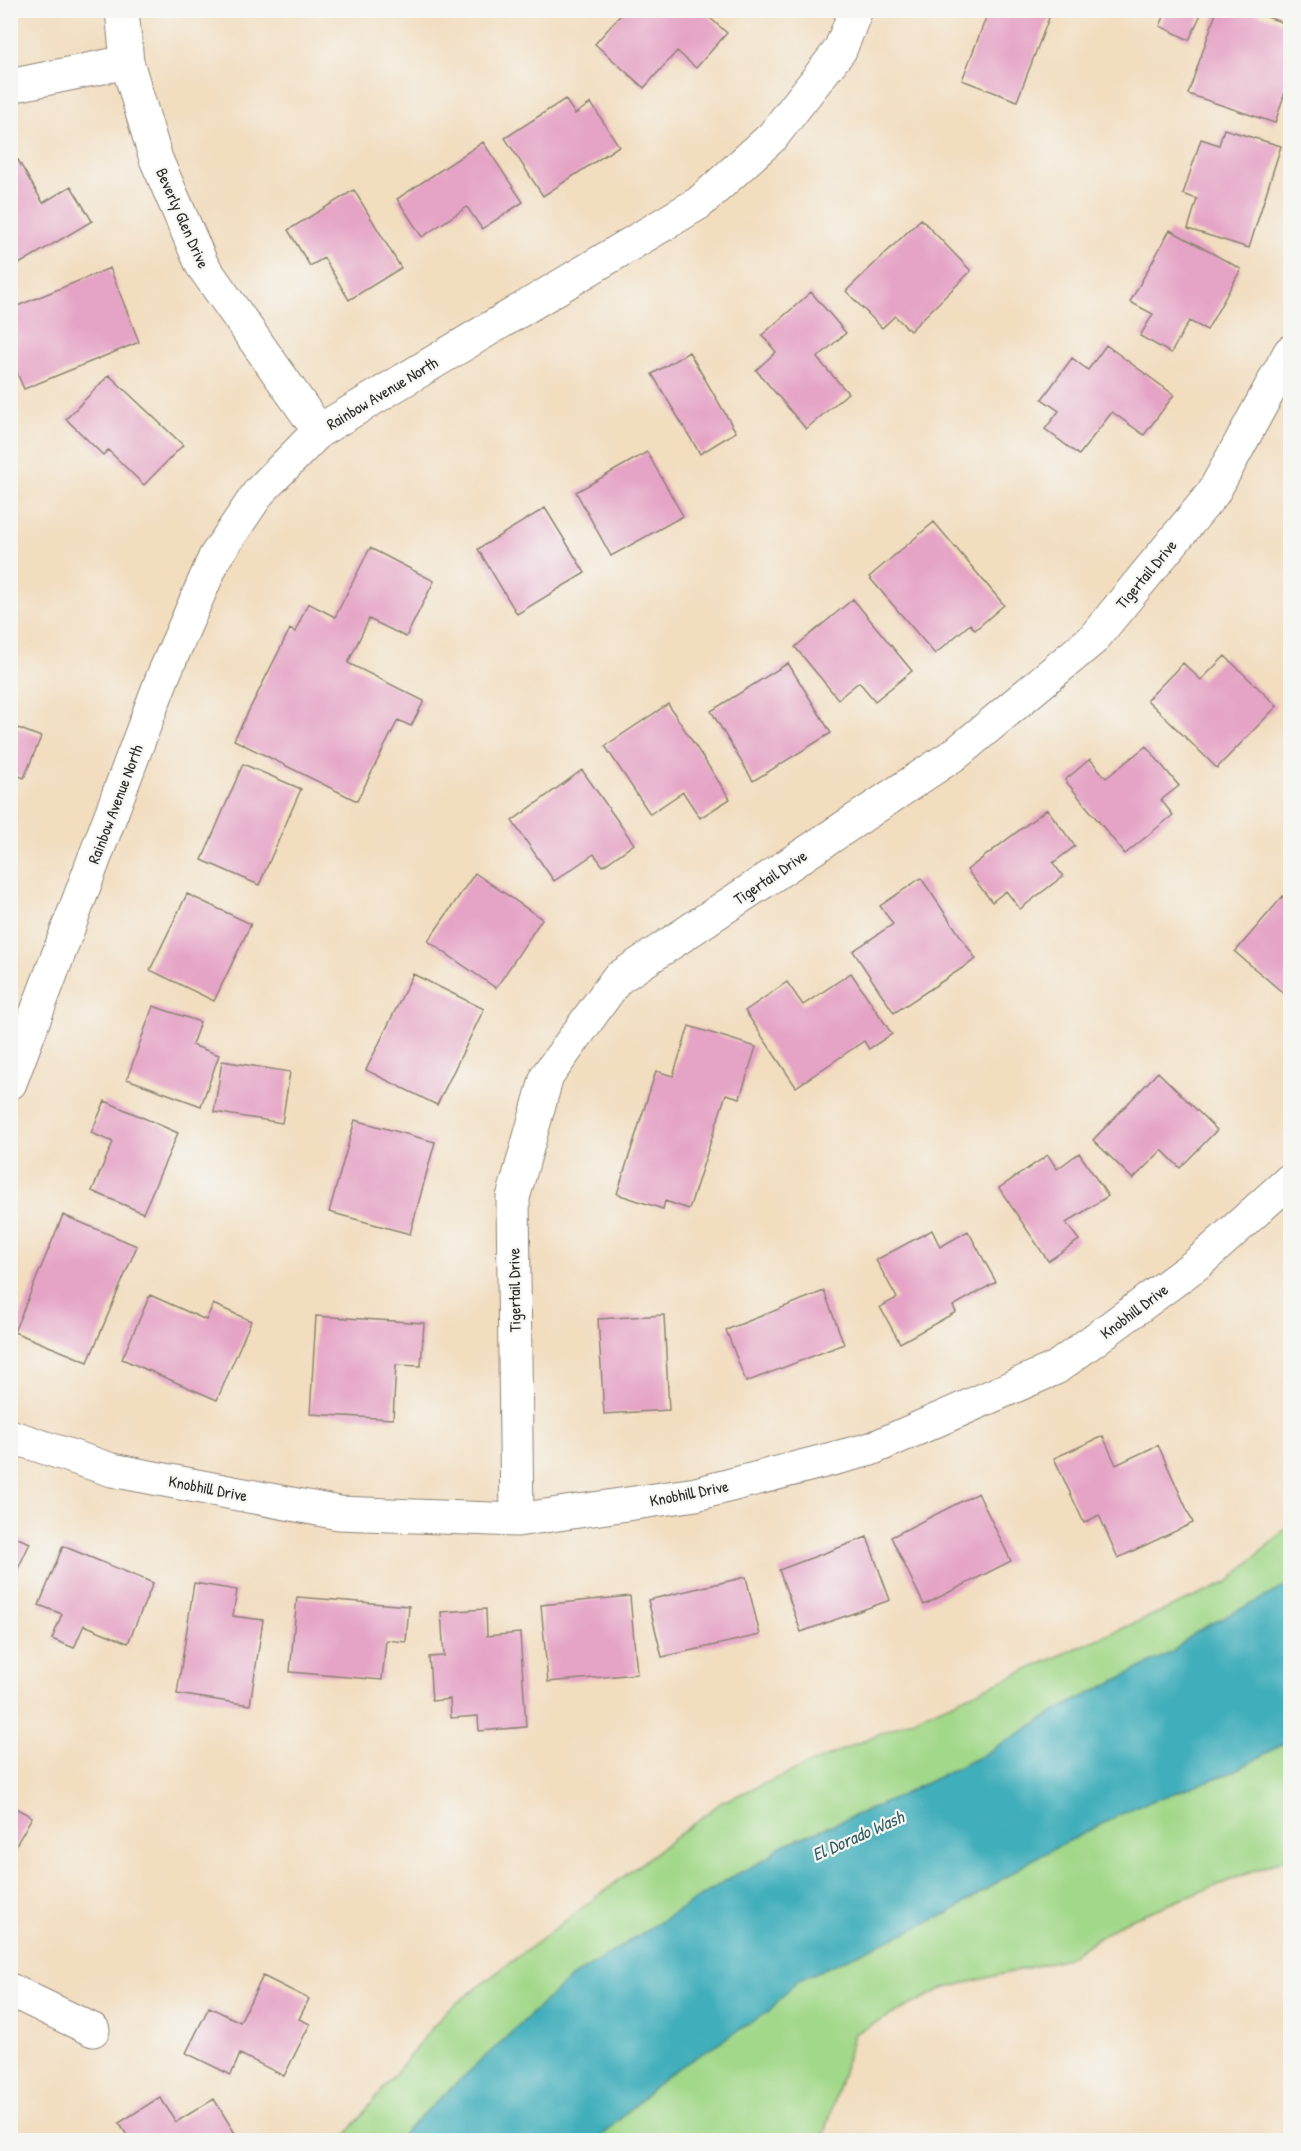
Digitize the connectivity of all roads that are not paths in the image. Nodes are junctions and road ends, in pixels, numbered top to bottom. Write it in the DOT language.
graph roads {
  1 [pos="122,10"];
  2 [pos="856,10"];
  3 [pos="127,62"];
  4 [pos="10,86"];
  5 [pos="1290,352"];
  6 [pos="319,431"];
  7 [pos="10,1083"];
  8 [pos="1290,1180"];
  9 [pos="10,1436"];
  10 [pos="517,1520"];
  11 [pos="10,1990"];
  12 [pos="93,2030"];
  1 -- 3 [label="street, Beverly Glen Drive"];
  2 -- 6 [label="street, Rainbow Avenue North"];
  3 -- 4 [label="street"];
  3 -- 6 [label="street, Beverly Glen Drive"];
  5 -- 10 [label="street, Tigertail Drive"];
  6 -- 7 [label="street, Rainbow Avenue North"];
  8 -- 10 [label="street, Knobhill Drive"];
  9 -- 10 [label="street, Knobhill Drive"];
  11 -- 12 [label="street"];
}
